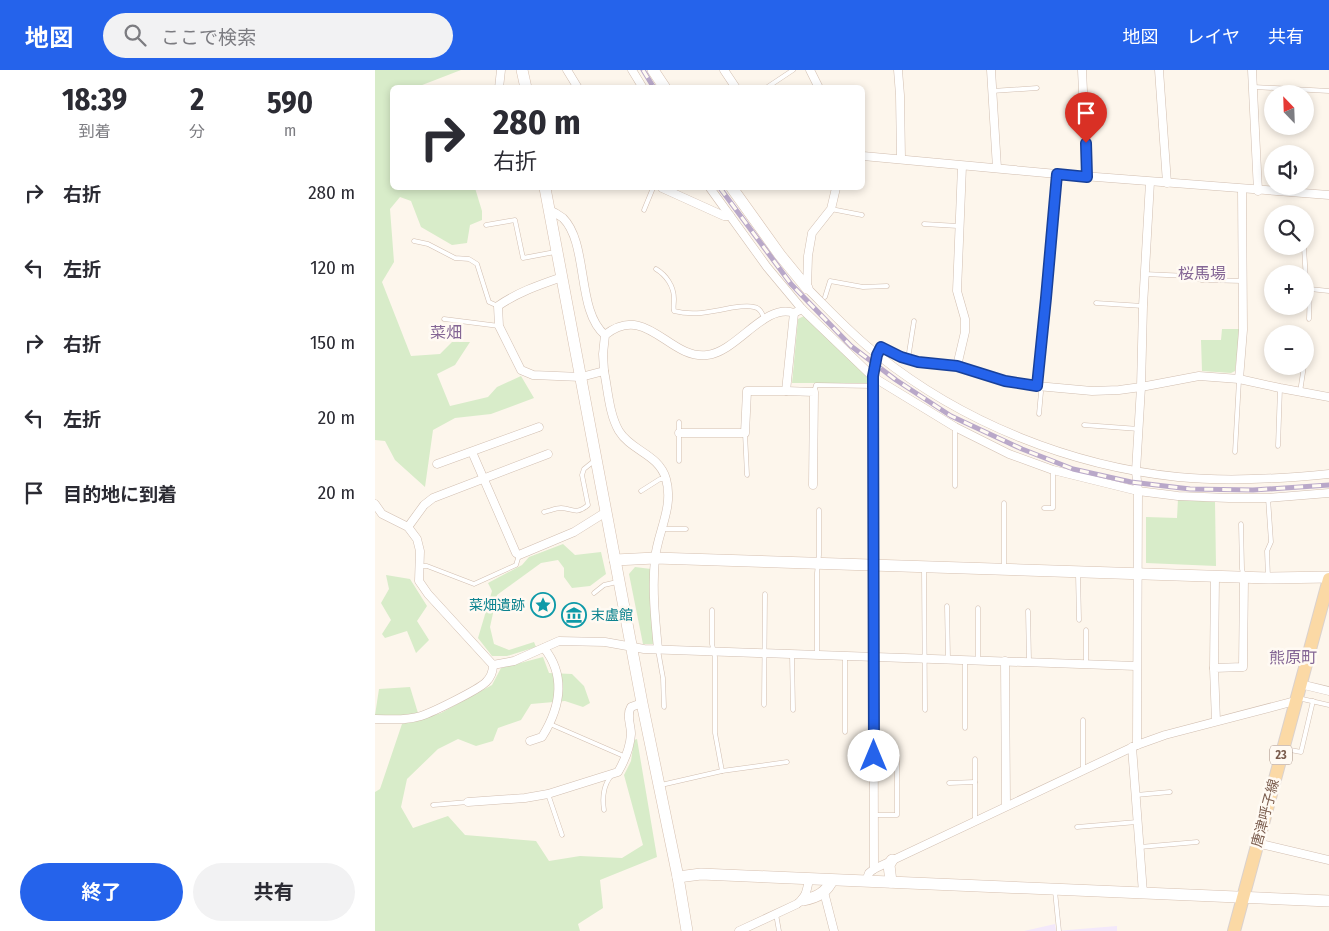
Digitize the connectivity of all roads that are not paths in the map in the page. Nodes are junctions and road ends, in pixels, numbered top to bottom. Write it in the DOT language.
graph roads {
  1 [pos="501,70"];
  2 [pos="522,70"];
  3 [pos="567,70"];
  4 [pos="632,70"];
  5 [pos="653,70"];
  6 [pos="724,70"];
  7 [pos="793,70"];
  8 [pos="810,70"];
  9 [pos="898,70"];
  10 [pos="991,70"];
  11 [pos="1082,70"];
  12 [pos="1159,70"];
  13 [pos="1252,70"];
  14 [pos="499,85"];
  15 [pos="525,85"];
  16 [pos="576,85"];
  17 [pos="641,85"];
  18 [pos="663,85"];
  19 [pos="734,85"];
  20 [pos="770,85"];
  21 [pos="818,85"];
  22 [pos="1253,87"];
  23 [pos="1037,88"];
  24 [pos="992,90"];
  25 [pos="1329,91"];
  26 [pos="865,156"];
  27 [pos="901,159"];
  28 [pos="962,166"];
  29 [pos="997,168"];
  30 [pos="1057,174"];
  31 [pos="1087,177"];
  32 [pos="1149,182"];
  33 [pos="1167,183"];
  34 [pos="545,190"];
  35 [pos="652,190"];
  36 [pos="666,190"];
  37 [pos="712,190"];
  38 [pos="733,190"];
  39 [pos="836,190"];
  40 [pos="1242,190"];
  41 [pos="1258,191"];
  42 [pos="1329,196"];
  43 [pos="831,209"];
  44 [pos="549,210"];
  45 [pos="643,210"];
  46 [pos="862,214"];
  47 [pos="730,216"];
  48 [pos="924,224"];
  49 [pos="486,225"];
  50 [pos="958,226"];
  51 [pos="414,241"];
  52 [pos="557,252"];
  53 [pos="656,269"];
  54 [pos="1144,274"];
  55 [pos="562,277"];
  56 [pos="1243,280"];
  57 [pos="887,286"];
  58 [pos="807,288"];
  59 [pos="1314,289"];
  60 [pos="1329,291"];
  61 [pos="825,297"];
  62 [pos="1096,303"];
  63 [pos="498,306"];
  64 [pos="1143,306"];
  65 [pos="802,309"];
  66 [pos="794,314"];
  67 [pos="1309,315"];
  68 [pos="445,318"];
  69 [pos="764,318"];
  70 [pos="1309,318"];
  71 [pos="914,321"];
  72 [pos="499,326"];
  73 [pos="605,335"];
  74 [pos="877,355"];
  75 [pos="908,359"];
  76 [pos="957,366"];
  77 [pos="604,371"];
  78 [pos="1303,375"];
  79 [pos="873,376"];
  80 [pos="581,377"];
  81 [pos="1239,379"];
  82 [pos="873,386"];
  83 [pos="1037,386"];
  84 [pos="1141,387"];
  85 [pos="1280,388"];
  86 [pos="786,391"];
  87 [pos="813,392"];
  88 [pos="1300,392"];
  89 [pos="1329,397"];
  90 [pos="1039,414"];
  91 [pos="679,422"];
  92 [pos="1084,426"];
  93 [pos="539,427"];
  94 [pos="955,427"];
  95 [pos="1139,429"];
  96 [pos="679,433"];
  97 [pos="745,433"];
  98 [pos="1278,446"];
  99 [pos="471,452"];
  100 [pos="1235,452"];
  101 [pos="548,454"];
  102 [pos="596,460"];
  103 [pos="679,461"];
  104 [pos="437,464"];
  105 [pos="1053,470"];
  106 [pos="1136,471"];
  107 [pos="747,474"];
  108 [pos="1329,474"];
  109 [pos="483,479"];
  110 [pos="666,479"];
  111 [pos="813,485"];
  112 [pos="955,486"];
  113 [pos="641,491"];
  114 [pos="1138,491"];
  115 [pos="1329,493"];
  116 [pos="1268,498"];
  117 [pos="1004,503"];
  118 [pos="375,504"];
  119 [pos="1044,508"];
  120 [pos="819,510"];
  121 [pos="544,512"];
  122 [pos="605,512"];
  123 [pos="382,514"];
  124 [pos="375,521"];
  125 [pos="1241,524"];
  126 [pos="408,527"];
  127 [pos="661,529"];
  128 [pos="686,529"];
  129 [pos="519,555"];
  130 [pos="655,558"];
  131 [pos="615,560"];
  132 [pos="818,564"];
  133 [pos="874,565"];
  134 [pos="420,566"];
  135 [pos="923,567"];
  136 [pos="1004,570"];
  137 [pos="1078,572"];
  138 [pos="1136,574"];
  139 [pos="1215,577"];
  140 [pos="1244,578"];
  141 [pos="1268,578"];
  142 [pos="1329,578"];
  143 [pos="619,582"];
  144 [pos="594,593"];
  145 [pos="765,594"];
  146 [pos="947,606"];
  147 [pos="978,608"];
  148 [pos="712,610"];
  149 [pos="1028,611"];
  150 [pos="1079,620"];
  151 [pos="1086,630"];
  152 [pos="632,646"];
  153 [pos="545,648"];
  154 [pos="658,649"];
  155 [pos="713,651"];
  156 [pos="765,653"];
  157 [pos="792,654"];
  158 [pos="817,655"];
  159 [pos="845,656"];
  160 [pos="874,657"];
  161 [pos="924,659"];
  162 [pos="948,659"];
  163 [pos="965,660"];
  164 [pos="978,660"];
  165 [pos="1005,661"];
  166 [pos="1029,662"];
  167 [pos="1086,664"];
  168 [pos="493,665"];
  169 [pos="1136,666"];
  170 [pos="1214,668"];
  171 [pos="1300,684"];
  172 [pos="1329,691"];
  173 [pos="1295,699"];
  174 [pos="1313,701"];
  175 [pos="642,703"];
  176 [pos="764,705"];
  177 [pos="1329,705"];
  178 [pos="663,707"];
  179 [pos="793,710"];
  180 [pos="925,710"];
  181 [pos="375,719"];
  182 [pos="1083,720"];
  183 [pos="1216,722"];
  184 [pos="550,724"];
  185 [pos="965,728"];
  186 [pos="845,732"];
  187 [pos="530,741"];
  188 [pos="1134,746"];
  189 [pos="1282,748"];
  190 [pos="897,757"];
  191 [pos="626,758"];
  192 [pos="975,759"];
  193 [pos="787,762"];
  194 [pos="1083,770"];
  195 [pos="722,771"];
  196 [pos="613,775"];
  197 [pos="949,782"];
  198 [pos="975,782"];
  199 [pos="659,785"];
  200 [pos="1170,792"];
  201 [pos="548,794"];
  202 [pos="1135,795"];
  203 [pos="468,802"];
  204 [pos="433,805"];
  205 [pos="1006,806"];
  206 [pos="604,810"];
  207 [pos="874,815"];
  208 [pos="975,821"];
  209 [pos="1138,822"];
  210 [pos="1077,827"];
  211 [pos="562,835"];
  212 [pos="1197,842"];
  213 [pos="1257,842"];
  214 [pos="1140,846"];
  215 [pos="892,860"];
  216 [pos="1329,860"];
  217 [pos="874,869"];
  218 [pos="678,877"];
  219 [pos="809,878"];
  220 [pos="832,880"];
  221 [pos="866,881"];
  222 [pos="891,882"];
  223 [pos="1055,889"];
  224 [pos="824,892"];
  225 [pos="1143,893"];
  226 [pos="1243,897"];
  227 [pos="803,900"];
  228 [pos="1329,901"];
  229 [pos="776,914"];
  230 [pos="750,929"];
  231 [pos="687,931"];
  232 [pos="739,931"];
  233 [pos="779,931"];
  234 [pos="834,931"];
  235 [pos="1059,931"];
  236 [pos="1234,931"];
  1 -- 14 [label="street"];
  2 -- 15 [label="street"];
  3 -- 16 [label="street"];
  4 -- 17 [label="street"];
  5 -- 18 [label="street"];
  6 -- 19 [label="street"];
  7 -- 20 [label="lane"];
  8 -- 21 [label="street"];
  9 -- 27 [label="street"];
  10 -- 24 [label="street"];
  11 -- 31 [label="street"];
  12 -- 33 [label="street"];
  13 -- 22 [label="street"];
  22 -- 25 [label="lane"];
  22 -- 41 [label="street"];
  23 -- 24 [label="lane"];
  24 -- 29 [label="street"];
  26 -- 27 [label="street"];
  27 -- 28 [label="street"];
  28 -- 29 [label="street"];
  28 -- 50 [label="street"];
  29 -- 30 [label="street"];
  30 -- 31 [label="street"];
  30 -- 83 [label="street"];
  31 -- 32 [label="street"];
  32 -- 33 [label="street"];
  32 -- 54 [label="street"];
  33 -- 40 [label="street"];
  34 -- 44 [label="street"];
  35 -- 45 [label="lane"];
  36 -- 47 [label="street"];
  37 -- 47 [label="street"];
  38 -- 58 [label="street"];
  39 -- 43 [label="street"];
  40 -- 41 [label="street"];
  40 -- 56 [label="street"];
  41 -- 42 [label="street"];
  43 -- 46 [label="lane"];
  43 -- 58 [label="street"];
  44 -- 52 [label="street"];
  44 -- 73 [label="street"];
  47 -- 65 [label="street"];
  48 -- 50 [label="lane"];
  49 -- 52 [label="lane"];
  50 -- 76 [label="street"];
  51 -- 63 [label="lane"];
  52 -- 55 [label="street"];
  53 -- 69 [label="lane"];
  54 -- 56 [label="lane"];
  54 -- 64 [label="street"];
  55 -- 63 [label="street"];
  55 -- 80 [label="street"];
  56 -- 81 [label="street"];
  57 -- 61 [label="lane"];
  58 -- 74 [label="street"];
  59 -- 60 [label="lane"];
  62 -- 64 [label="lane"];
  63 -- 72 [label="street"];
  64 -- 84 [label="street"];
  65 -- 66 [label="street"];
  65 -- 79 [label="street"];
  66 -- 69 [label="street"];
  66 -- 86 [label="street"];
  67 -- 70 [label="lane"];
  68 -- 72 [label="lane"];
  69 -- 73 [label="street"];
  71 -- 75 [label="lane"];
  72 -- 80 [label="street"];
  73 -- 77 [label="street"];
  74 -- 75 [label="street"];
  74 -- 79 [label="street"];
  74 -- 106 [label="street"];
  75 -- 76 [label="street"];
  76 -- 83 [label="street"];
  77 -- 80 [label="street"];
  77 -- 110 [label="street"];
  78 -- 88 [label="lane"];
  79 -- 82 [label="street"];
  79 -- 94 [label="street"];
  80 -- 102 [label="street"];
  81 -- 84 [label="street"];
  81 -- 85 [label="street"];
  81 -- 100 [label="lane"];
  82 -- 87 [label="lane"];
  82 -- 133 [label="street"];
  83 -- 84 [label="street"];
  83 -- 90 [label="lane"];
  84 -- 95 [label="street"];
  85 -- 88 [label="street"];
  85 -- 98 [label="lane"];
  86 -- 87 [label="street"];
  86 -- 97 [label="street"];
  87 -- 111 [label="street"];
  88 -- 89 [label="street"];
  91 -- 96 [label="lane"];
  92 -- 95 [label="lane"];
  93 -- 99 [label="street"];
  94 -- 105 [label="street"];
  94 -- 112 [label="lane"];
  95 -- 106 [label="street"];
  96 -- 97 [label="street"];
  96 -- 103 [label="lane"];
  97 -- 107 [label="lane"];
  99 -- 104 [label="street"];
  99 -- 109 [label="street"];
  101 -- 109 [label="street"];
  102 -- 121 [label="lane"];
  102 -- 122 [label="street"];
  105 -- 114 [label="street"];
  105 -- 119 [label="lane"];
  106 -- 108 [label="street"];
  106 -- 114 [label="street"];
  109 -- 126 [label="street"];
  109 -- 129 [label="street"];
  110 -- 113 [label="lane"];
  110 -- 127 [label="street"];
  114 -- 116 [label="street"];
  114 -- 138 [label="street"];
  115 -- 116 [label="street"];
  116 -- 141 [label="lane"];
  117 -- 136 [label="lane"];
  118 -- 123 [label="street"];
  120 -- 132 [label="lane"];
  122 -- 129 [label="street"];
  122 -- 131 [label="street"];
  123 -- 124 [label="street"];
  123 -- 126 [label="street"];
  125 -- 140 [label="lane"];
  126 -- 134 [label="street"];
  127 -- 128 [label="lane"];
  127 -- 130 [label="street"];
  129 -- 134 [label="lane"];
  130 -- 131 [label="street"];
  130 -- 132 [label="street"];
  130 -- 154 [label="street"];
  131 -- 143 [label="street"];
  132 -- 133 [label="street"];
  132 -- 158 [label="lane"];
  133 -- 135 [label="street"];
  133 -- 160 [label="street"];
  134 -- 168 [label="street"];
  135 -- 136 [label="street"];
  135 -- 161 [label="lane"];
  136 -- 137 [label="street"];
  137 -- 138 [label="street"];
  137 -- 150 [label="lane"];
  138 -- 139 [label="street"];
  138 -- 169 [label="street"];
  139 -- 140 [label="street"];
  139 -- 170 [label="street"];
  140 -- 141 [label="street"];
  140 -- 170 [label="street"];
  141 -- 142 [label="street"];
  142 -- 171 [label="main road, 唐津呼子線 / 23"];
  143 -- 144 [label="lane"];
  143 -- 152 [label="street"];
  145 -- 156 [label="lane"];
  146 -- 162 [label="lane"];
  147 -- 164 [label="lane"];
  148 -- 155 [label="lane"];
  149 -- 166 [label="lane"];
  151 -- 167 [label="lane"];
  152 -- 153 [label="street"];
  152 -- 154 [label="street"];
  152 -- 175 [label="street"];
  153 -- 168 [label="street"];
  153 -- 184 [label="street"];
  154 -- 155 [label="street"];
  154 -- 178 [label="lane"];
  155 -- 156 [label="street"];
  155 -- 195 [label="lane"];
  156 -- 157 [label="street"];
  156 -- 176 [label="lane"];
  157 -- 158 [label="street"];
  157 -- 179 [label="lane"];
  158 -- 159 [label="street"];
  159 -- 160 [label="street"];
  159 -- 186 [label="lane"];
  160 -- 161 [label="street"];
  160 -- 207 [label="street"];
  161 -- 162 [label="street"];
  161 -- 180 [label="lane"];
  162 -- 163 [label="street"];
  163 -- 164 [label="street"];
  163 -- 185 [label="lane"];
  164 -- 165 [label="street"];
  165 -- 166 [label="street"];
  165 -- 205 [label="street"];
  166 -- 167 [label="street"];
  167 -- 169 [label="street"];
  168 -- 181 [label="street"];
  169 -- 188 [label="street"];
  170 -- 183 [label="street"];
  171 -- 172 [label="street"];
  171 -- 173 [label="main road, 唐津呼子線 / 23"];
  173 -- 174 [label="lane"];
  173 -- 183 [label="street"];
  173 -- 189 [label="main road, 唐津呼子線 / 23"];
  174 -- 177 [label="lane"];
  174 -- 189 [label="lane"];
  175 -- 191 [label="street"];
  175 -- 199 [label="street"];
  182 -- 194 [label="lane"];
  183 -- 188 [label="street"];
  184 -- 187 [label="street"];
  184 -- 191 [label="lane"];
  188 -- 194 [label="street"];
  188 -- 202 [label="street"];
  189 -- 213 [label="main road, 唐津呼子線 / 23"];
  190 -- 207 [label="lane"];
  191 -- 196 [label="street"];
  192 -- 198 [label="lane"];
  193 -- 195 [label="lane"];
  194 -- 205 [label="street"];
  195 -- 199 [label="lane"];
  196 -- 201 [label="street"];
  196 -- 206 [label="lane"];
  197 -- 198 [label="lane"];
  198 -- 208 [label="lane"];
  199 -- 218 [label="street"];
  200 -- 202 [label="lane"];
  201 -- 203 [label="street"];
  201 -- 211 [label="lane"];
  202 -- 209 [label="street"];
  203 -- 204 [label="lane"];
  205 -- 208 [label="street"];
  207 -- 217 [label="street"];
  208 -- 215 [label="street"];
  209 -- 210 [label="lane"];
  209 -- 214 [label="street"];
  212 -- 214 [label="lane"];
  213 -- 216 [label="street"];
  213 -- 226 [label="main road, 唐津呼子線 / 23"];
  214 -- 225 [label="street"];
  215 -- 217 [label="street"];
  215 -- 222 [label="street"];
  217 -- 221 [label="street"];
  218 -- 219 [label="street"];
  218 -- 231 [label="street"];
  219 -- 220 [label="street"];
  219 -- 227 [label="street"];
  220 -- 221 [label="street"];
  220 -- 224 [label="street"];
  221 -- 222 [label="street"];
  222 -- 223 [label="street"];
  223 -- 225 [label="street"];
  223 -- 235 [label="lane"];
  224 -- 227 [label="street"];
  224 -- 234 [label="street"];
  225 -- 226 [label="street"];
  226 -- 228 [label="street"];
  226 -- 236 [label="main road, 唐津呼子線 / 23"];
  227 -- 229 [label="street"];
  229 -- 230 [label="street"];
  229 -- 233 [label="lane"];
  230 -- 232 [label="street"];
}
